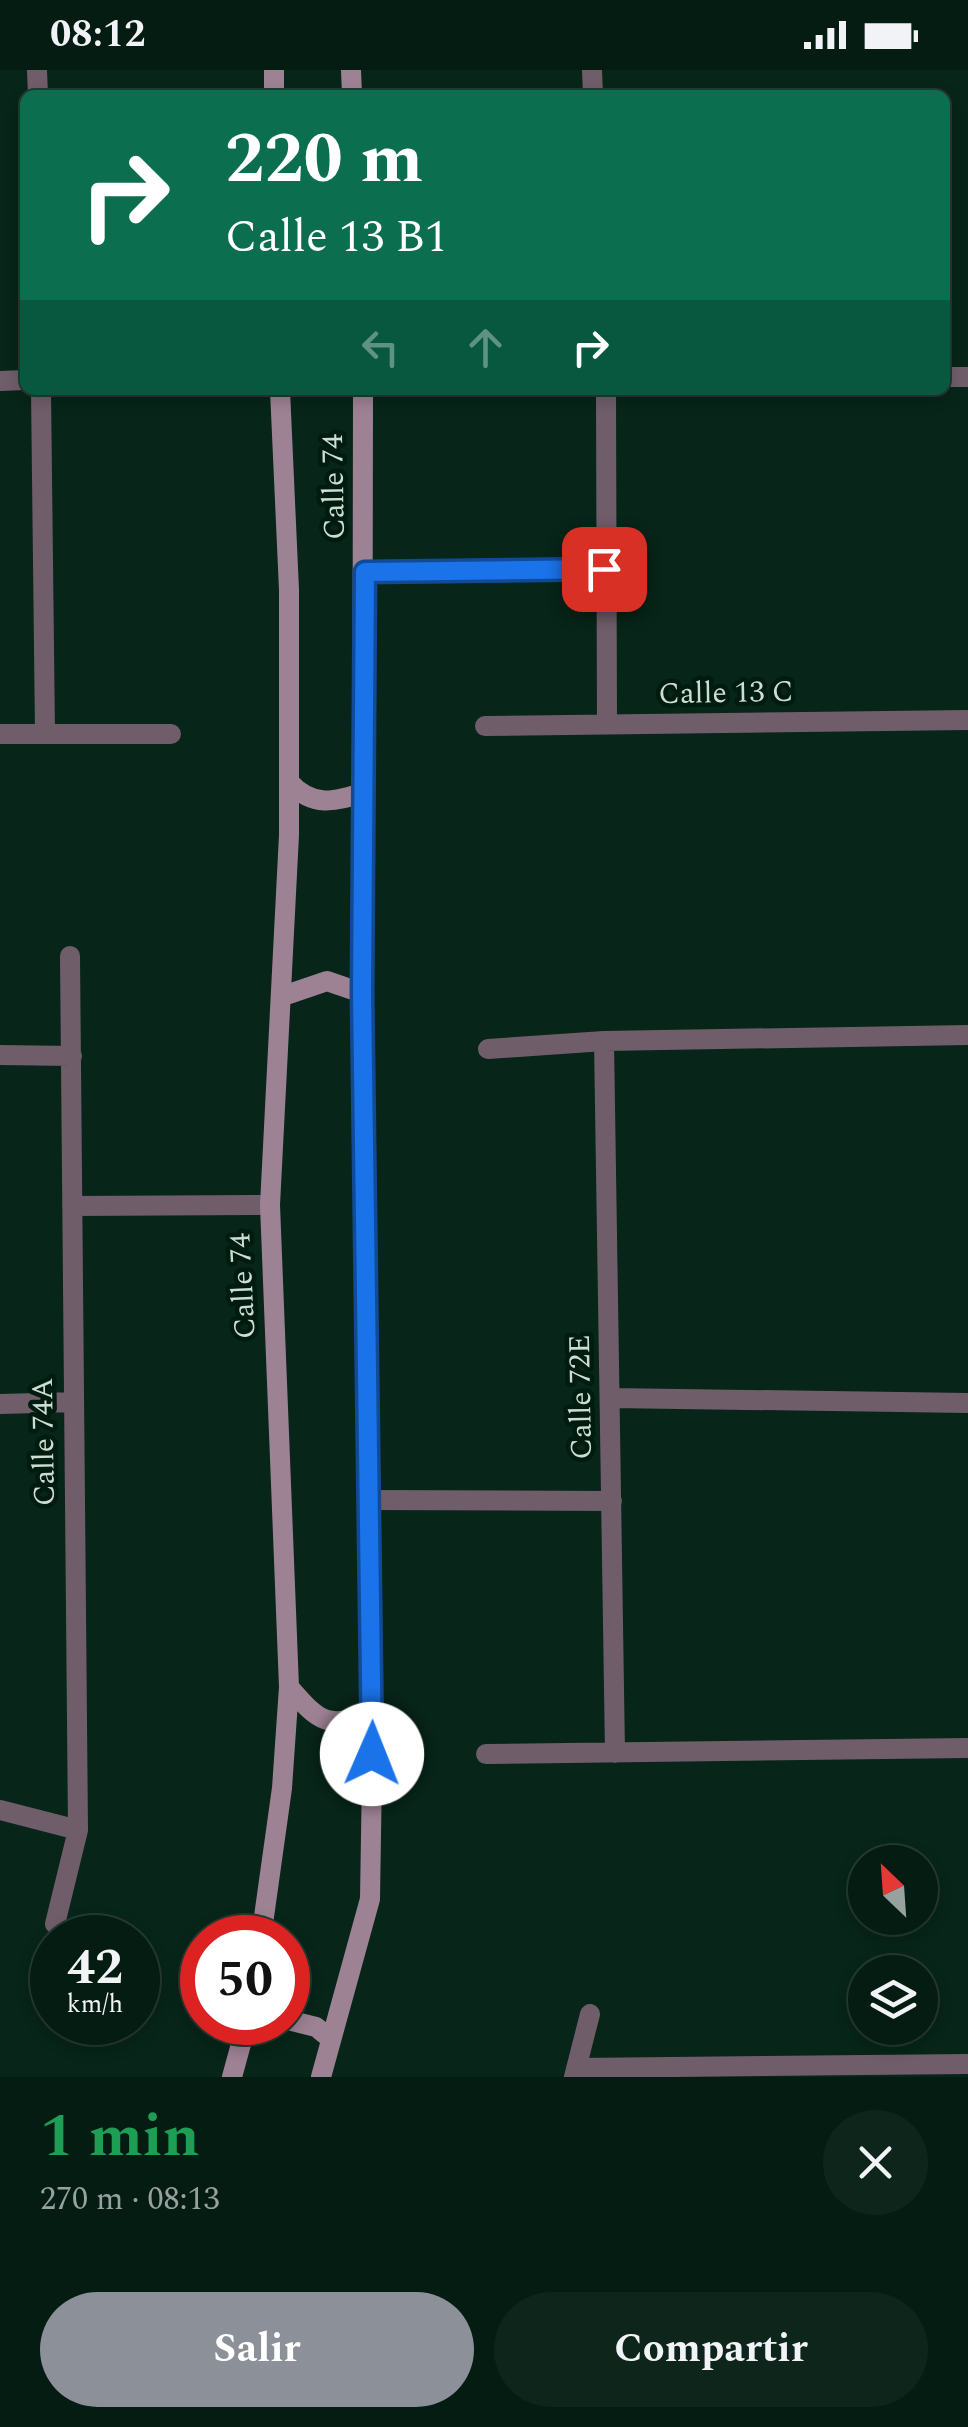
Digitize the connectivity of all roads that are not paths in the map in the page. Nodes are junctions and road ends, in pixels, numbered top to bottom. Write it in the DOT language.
graph roads {
  1 [pos="41,395"];
  2 [pos="280,395"];
  3 [pos="363,395"];
  4 [pos="606,395"];
  5 [pos="604,569"];
  6 [pos="365,572"];
  7 [pos="968,720"];
  8 [pos="608,724"];
  9 [pos="484,726"];
  10 [pos="0,734"];
  11 [pos="45,734"];
  12 [pos="170,734"];
  13 [pos="289,782"];
  14 [pos="365,792"];
  15 [pos="70,956"];
  16 [pos="362,992"];
  17 [pos="283,996"];
  18 [pos="968,1034"];
  19 [pos="604,1040"];
  20 [pos="488,1049"];
  21 [pos="0,1056"];
  22 [pos="72,1056"];
  23 [pos="270,1205"];
  24 [pos="72,1206"];
  25 [pos="612,1398"];
  26 [pos="74,1402"];
  27 [pos="968,1403"];
  28 [pos="0,1404"];
  29 [pos="370,1500"];
  30 [pos="612,1501"];
  31 [pos="289,1687"];
  32 [pos="373,1710"];
  33 [pos="968,1748"];
  34 [pos="615,1752"];
  35 [pos="486,1754"];
  36 [pos="0,1810"];
  37 [pos="78,1830"];
  38 [pos="57,1915"];
  39 [pos="264,1915"];
  40 [pos="590,2014"];
  41 [pos="310,2027"];
  42 [pos="331,2039"];
  43 [pos="241,2045"];
  44 [pos="968,2064"];
  45 [pos="575,2072"];
  46 [pos="232,2077"];
  47 [pos="321,2077"];
  1 -- 11 [label="street"];
  2 -- 13 [label="main road, Calle 74"];
  3 -- 6 [label="main road, Calle 74"];
  4 -- 5 [label="street"];
  5 -- 6 [label="street"];
  5 -- 8 [label="street"];
  6 -- 14 [label="main road, Calle 74"];
  7 -- 8 [label="street, Calle 13 C"];
  8 -- 9 [label="street, Calle 13 C"];
  10 -- 11 [label="street"];
  11 -- 12 [label="street"];
  13 -- 14 [label="main road"];
  13 -- 17 [label="main road, Calle 74"];
  14 -- 16 [label="main road, Calle 74"];
  15 -- 22 [label="street, Calle 74A"];
  16 -- 17 [label="main road"];
  16 -- 29 [label="main road, Calle 74"];
  17 -- 23 [label="main road, Calle 74"];
  18 -- 19 [label="street"];
  19 -- 20 [label="street"];
  19 -- 25 [label="street, Calle 72E"];
  21 -- 22 [label="street"];
  22 -- 24 [label="street, Calle 74A"];
  23 -- 24 [label="street"];
  23 -- 31 [label="main road, Calle 74"];
  24 -- 26 [label="street, Calle 74A"];
  25 -- 27 [label="street"];
  25 -- 30 [label="street, Calle 72E"];
  26 -- 28 [label="street"];
  26 -- 37 [label="street, Calle 74A"];
  29 -- 30 [label="street"];
  29 -- 32 [label="main road, Calle 74"];
  30 -- 34 [label="street, Calle 72E"];
  31 -- 32 [label="main road"];
  31 -- 39 [label="main road, Calle 74"];
  32 -- 42 [label="main road, Calle 74"];
  33 -- 34 [label="street"];
  34 -- 35 [label="street"];
  36 -- 37 [label="street"];
  37 -- 38 [label="street, Calle 74A"];
  40 -- 45 [label="street"];
  41 -- 42 [label="main road"];
  42 -- 47 [label="main road, Calle 74"];
  43 -- 46 [label="main road"];
  44 -- 45 [label="street"];
}
